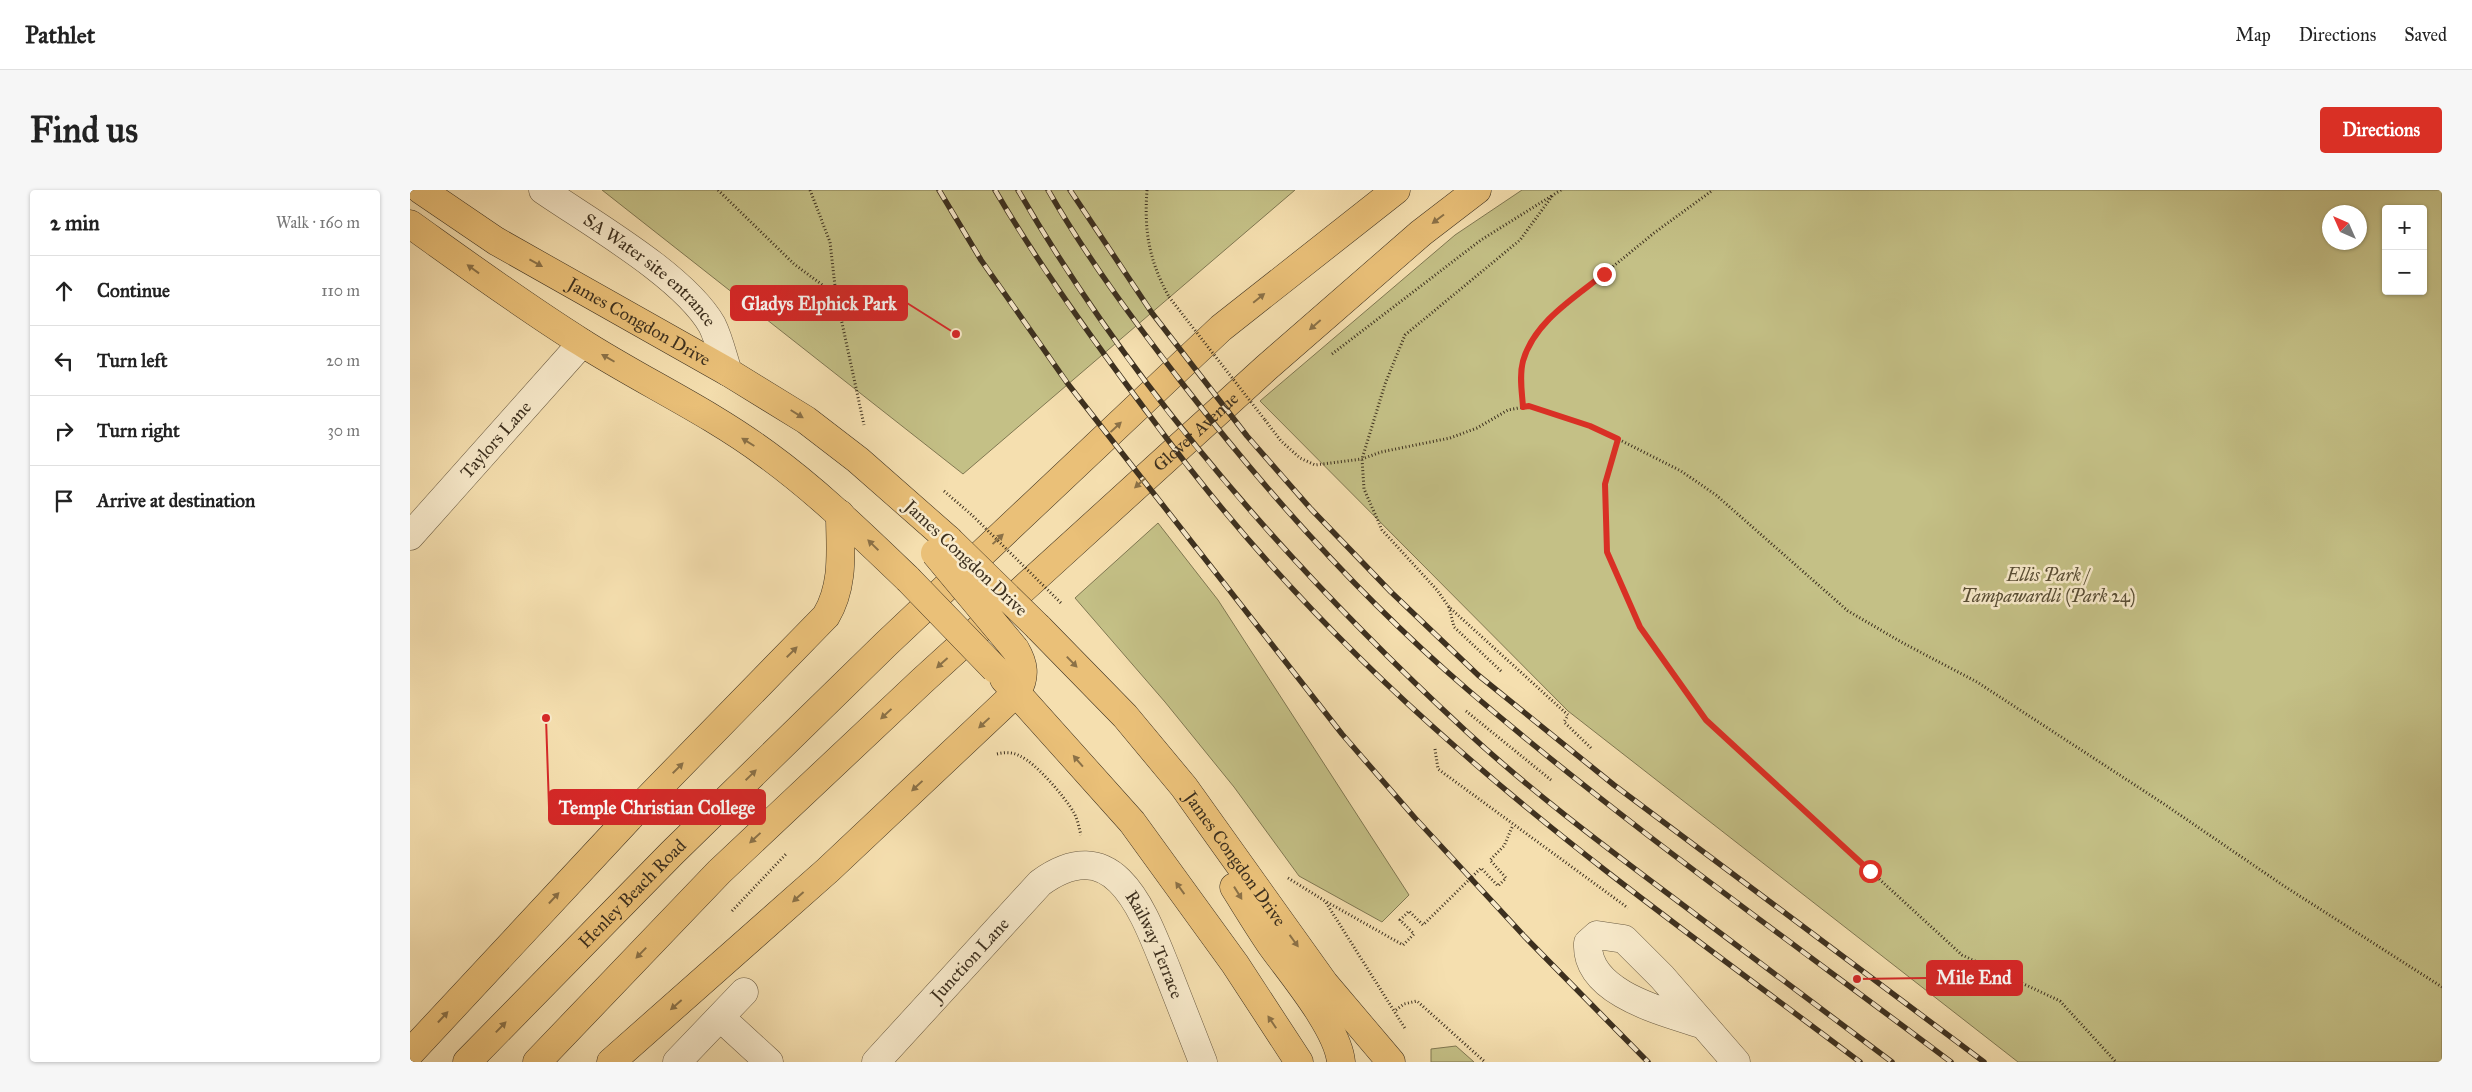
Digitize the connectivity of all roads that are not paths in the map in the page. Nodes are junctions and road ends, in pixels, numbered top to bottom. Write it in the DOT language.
graph roads {
  1 [pos="421,190"];
  2 [pos="543,190"];
  3 [pos="1396,190"];
  4 [pos="1477,190"];
  5 [pos="410,224"];
  6 [pos="582,343"];
  7 [pos="728,372"];
  8 [pos="840,514"];
  9 [pos="410,536"];
  10 [pos="942,546"];
  11 [pos="1017,692"];
  12 [pos="1184,787"];
  13 [pos="1082,866"];
  14 [pos="744,992"];
  15 [pos="722,1018"];
  16 [pos="1701,1024"];
  17 [pos="410,1053"];
  18 [pos="467,1062"];
  19 [pos="537,1062"];
  20 [pos="611,1062"];
  21 [pos="677,1062"];
  22 [pos="769,1062"];
  23 [pos="876,1062"];
  24 [pos="1203,1062"];
  25 [pos="1299,1062"];
  26 [pos="1341,1062"];
  27 [pos="1391,1062"];
  28 [pos="1736,1062"];
  1 -- 7 [label="main road, James Congdon Drive, one-way"];
  2 -- 7 [label="street, SA Water site entrance"];
  18 -- 3 [label="main road, Henley Beach Road, one-way"];
  4 -- 19 [label="main road, Glover Avenue, one-way"];
  6 -- 5 [label="main road, one-way"];
  8 -- 6 [label="main road, one-way"];
  6 -- 9 [label="street, Taylors Lane"];
  7 -- 10 [label="main road, James Congdon Drive, one-way"];
  11 -- 8 [label="main road, one-way, bridge"];
  17 -- 8 [label="main road, one-way"];
  10 -- 11 [label="main road, bridge"];
  10 -- 12 [label="main road, James Congdon Drive, one-way, bridge"];
  11 -- 20 [label="main road, one-way"];
  25 -- 11 [label="main road, one-way"];
  12 -- 26 [label="main road, one-way"];
  12 -- 27 [label="main road, James Congdon Drive, one-way"];
  13 -- 23 [label="street, Junction Lane"];
  13 -- 24 [label="street, Railway Terrace"];
  14 -- 15 [label="street"];
  15 -- 21 [label="street"];
  15 -- 22 [label="street"];
  16 -- 28 [label="street"];
}
